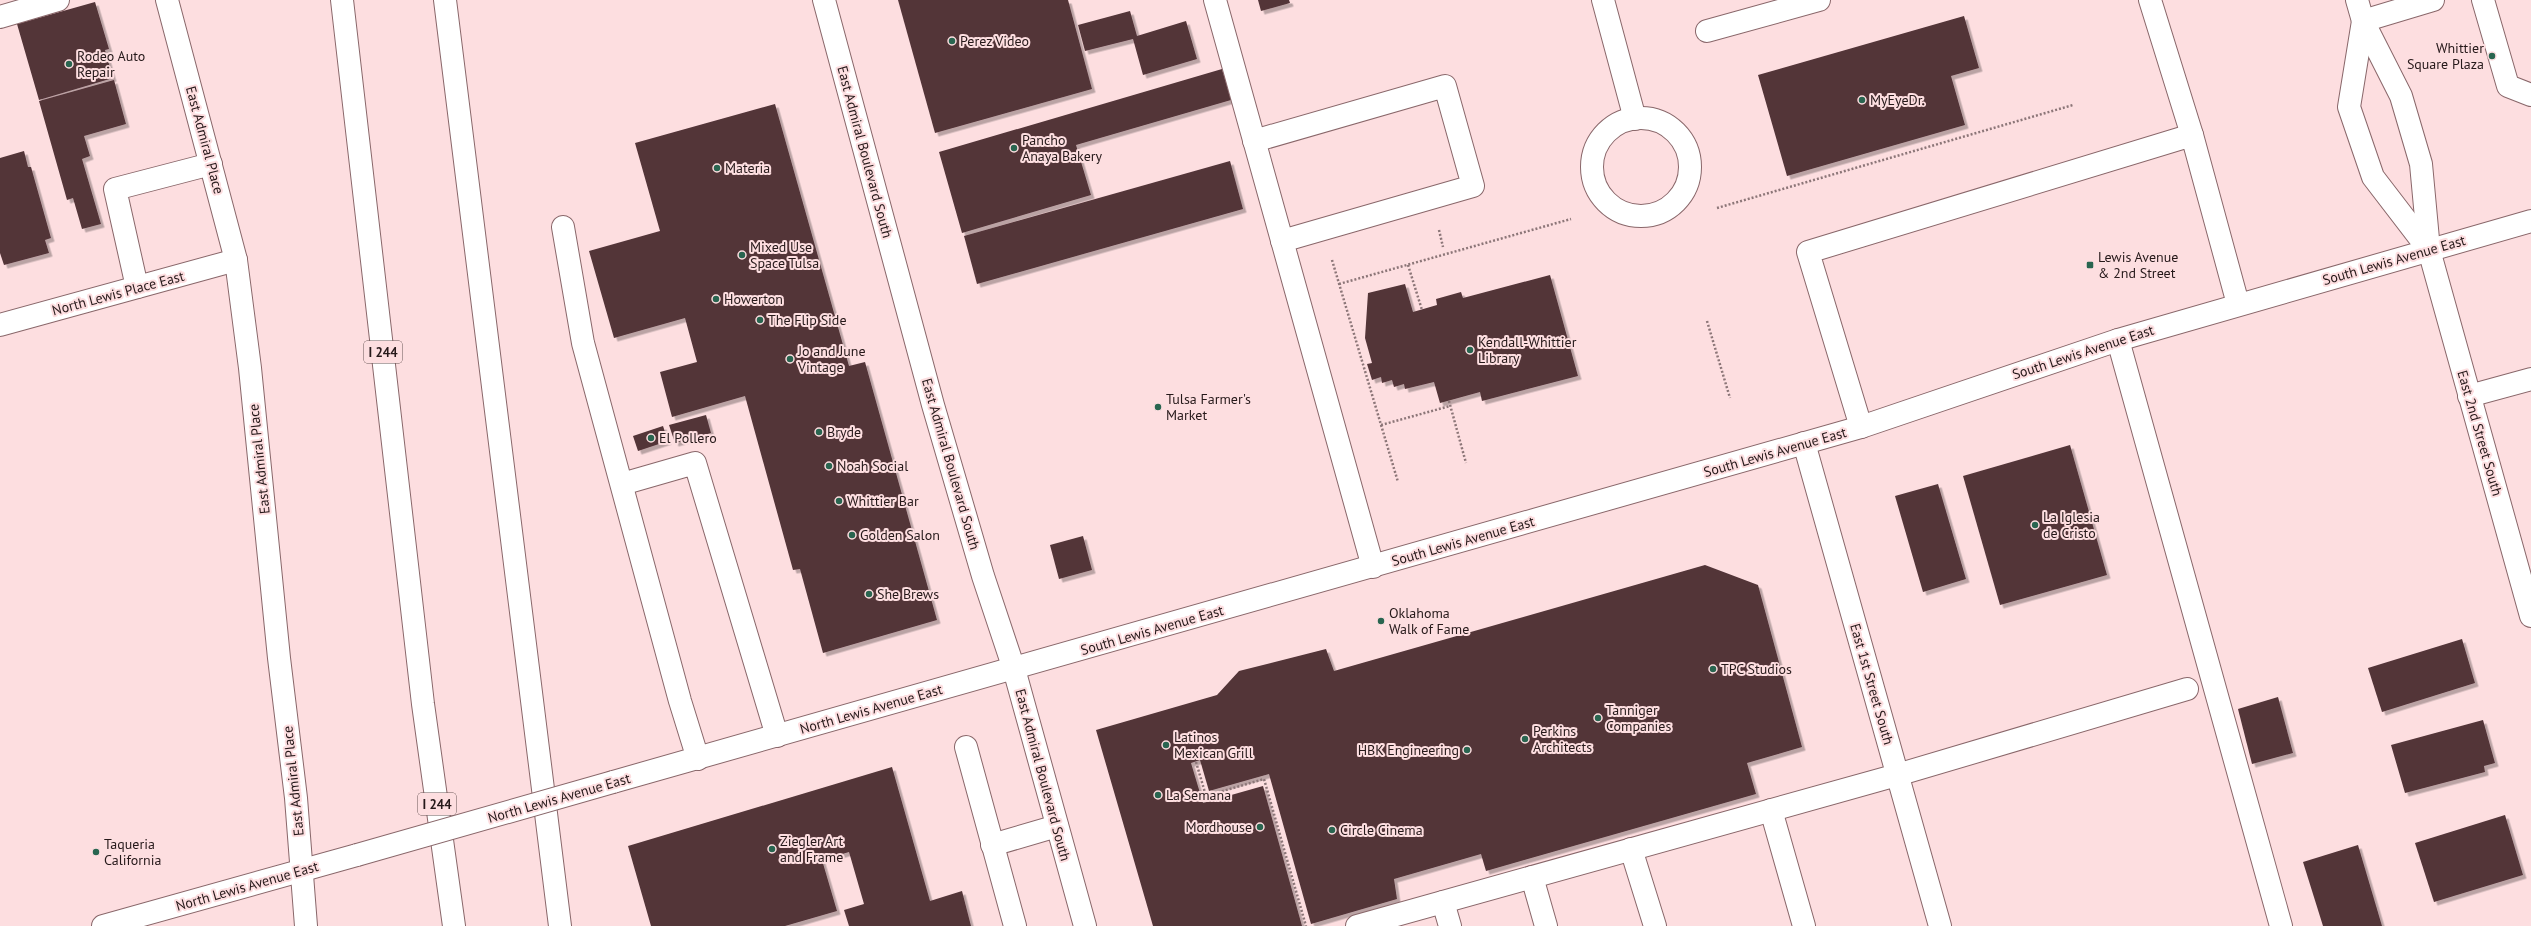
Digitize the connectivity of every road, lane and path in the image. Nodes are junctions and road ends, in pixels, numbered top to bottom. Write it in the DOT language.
graph roads {
  1 [pos="58,0"];
  2 [pos="167,0"];
  3 [pos="342,0"];
  4 [pos="445,0"];
  5 [pos="824,0"];
  6 [pos="1214,0"];
  7 [pos="1603,0"];
  8 [pos="1819,0"];
  9 [pos="2150,0"];
  10 [pos="2357,0"];
  11 [pos="2433,0"];
  12 [pos="2483,0"];
  13 [pos="0,17"];
  14 [pos="2363,21"];
  15 [pos="1707,31"];
  16 [pos="2531,95"];
  17 [pos="2073,104"];
  18 [pos="1635,119"];
  19 [pos="2192,135"];
  20 [pos="1254,141"];
  21 [pos="211,164"];
  22 [pos="1717,208"];
  23 [pos="1570,219"];
  24 [pos="2531,222"];
  25 [pos="563,227"];
  26 [pos="1322,229"];
  27 [pos="1282,241"];
  28 [pos="2428,250"];
  29 [pos="236,260"];
  30 [pos="1408,265"];
  31 [pos="1339,284"];
  32 [pos="137,287"];
  33 [pos="2238,304"];
  34 [pos="1422,310"];
  35 [pos="1707,321"];
  36 [pos="0,325"];
  37 [pos="2118,340"];
  38 [pos="2531,379"];
  39 [pos="2469,396"];
  40 [pos="1730,398"];
  41 [pos="1449,401"];
  42 [pos="1450,406"];
  43 [pos="1381,425"];
  44 [pos="1861,427"];
  45 [pos="1804,443"];
  46 [pos="1466,463"];
  47 [pos="1398,482"];
  48 [pos="622,484"];
  49 [pos="2524,561"];
  50 [pos="1373,566"];
  51 [pos="2531,616"];
  52 [pos="1014,669"];
  53 [pos="2188,689"];
  54 [pos="777,736"];
  55 [pos="966,747"];
  56 [pos="698,758"];
  57 [pos="1196,762"];
  58 [pos="1897,775"];
  59 [pos="1771,810"];
  60 [pos="1057,826"];
  61 [pos="992,845"];
  62 [pos="1631,849"];
  63 [pos="301,870"];
  64 [pos="1532,877"];
  65 [pos="1443,902"];
  66 [pos="103,926"];
  67 [pos="306,926"];
  68 [pos="454,926"];
  69 [pos="560,926"];
  70 [pos="1015,926"];
  71 [pos="1085,926"];
  72 [pos="1306,926"];
  73 [pos="1357,926"];
  74 [pos="1450,926"];
  75 [pos="1546,926"];
  76 [pos="1655,926"];
  77 [pos="1804,926"];
  78 [pos="1940,926"];
  79 [pos="2281,926"];
  1 -- 13 [label="main road"];
  2 -- 21 [label="main road, East Admiral Place"];
  3 -- 68 [label="main road, I 244"];
  4 -- 69 [label="main road"];
  5 -- 52 [label="main road, East Admiral Boulevard South"];
  6 -- 20 [label="main road"];
  7 -- 18 [label="main road"];
  8 -- 15 [label="main road"];
  9 -- 19 [label="main road"];
  10 -- 14 [label="main road, East 2nd Street South"];
  11 -- 14 [label="main road"];
  12 -- 16 [label="main road"];
  14 -- 28 [label="main road, East 2nd Street South"];
  14 -- 28 [label="main road, East 2nd Street South"];
  17 -- 22 [label="path"];
  18 -- 18 [label="main road"];
  19 -- 33 [label="main road"];
  19 -- 44 [label="main road"];
  20 -- 26 [label="main road"];
  20 -- 27 [label="main road"];
  21 -- 29 [label="main road, East Admiral Place"];
  21 -- 32 [label="main road"];
  23 -- 30 [label="path"];
  24 -- 28 [label="main road, South Lewis Avenue East"];
  25 -- 48 [label="main road"];
  26 -- 27 [label="main road"];
  26 -- 31 [label="path"];
  27 -- 50 [label="main road"];
  28 -- 33 [label="main road, South Lewis Avenue East"];
  28 -- 39 [label="main road, East 2nd Street South"];
  29 -- 32 [label="main road, North Lewis Place East"];
  29 -- 63 [label="main road, East Admiral Place"];
  30 -- 31 [label="path"];
  30 -- 34 [label="path"];
  31 -- 43 [label="path"];
  32 -- 36 [label="main road, North Lewis Place East"];
  33 -- 37 [label="main road, South Lewis Avenue East"];
  35 -- 40 [label="path"];
  37 -- 44 [label="main road, South Lewis Avenue East"];
  37 -- 79 [label="main road"];
  38 -- 39 [label="main road"];
  39 -- 49 [label="main road, East 2nd Street South"];
  41 -- 42 [label="path"];
  42 -- 43 [label="path"];
  42 -- 46 [label="path"];
  43 -- 47 [label="path"];
  44 -- 45 [label="main road, South Lewis Avenue East"];
  45 -- 50 [label="main road, South Lewis Avenue East"];
  45 -- 58 [label="main road, East 1st Street South"];
  48 -- 54 [label="main road"];
  48 -- 56 [label="main road"];
  49 -- 51 [label="main road, East 2nd Street South"];
  50 -- 52 [label="main road, South Lewis Avenue East"];
  52 -- 54 [label="main road, North Lewis Avenue East"];
  52 -- 60 [label="main road, East Admiral Boulevard South"];
  53 -- 58 [label="main road"];
  54 -- 56 [label="main road, North Lewis Avenue East"];
  55 -- 61 [label="main road"];
  56 -- 63 [label="main road, North Lewis Avenue East, bridge"];
  57 -- 72 [label="path"];
  58 -- 59 [label="main road"];
  58 -- 78 [label="main road, East 1st Street South"];
  59 -- 62 [label="main road"];
  59 -- 77 [label="main road"];
  60 -- 61 [label="main road"];
  60 -- 71 [label="main road, East Admiral Boulevard South"];
  61 -- 70 [label="main road"];
  62 -- 64 [label="main road"];
  62 -- 76 [label="main road"];
  63 -- 66 [label="main road, North Lewis Avenue East"];
  63 -- 67 [label="main road, East Admiral Place"];
  64 -- 65 [label="main road"];
  64 -- 75 [label="main road"];
  65 -- 73 [label="main road"];
  65 -- 74 [label="main road"];
}
